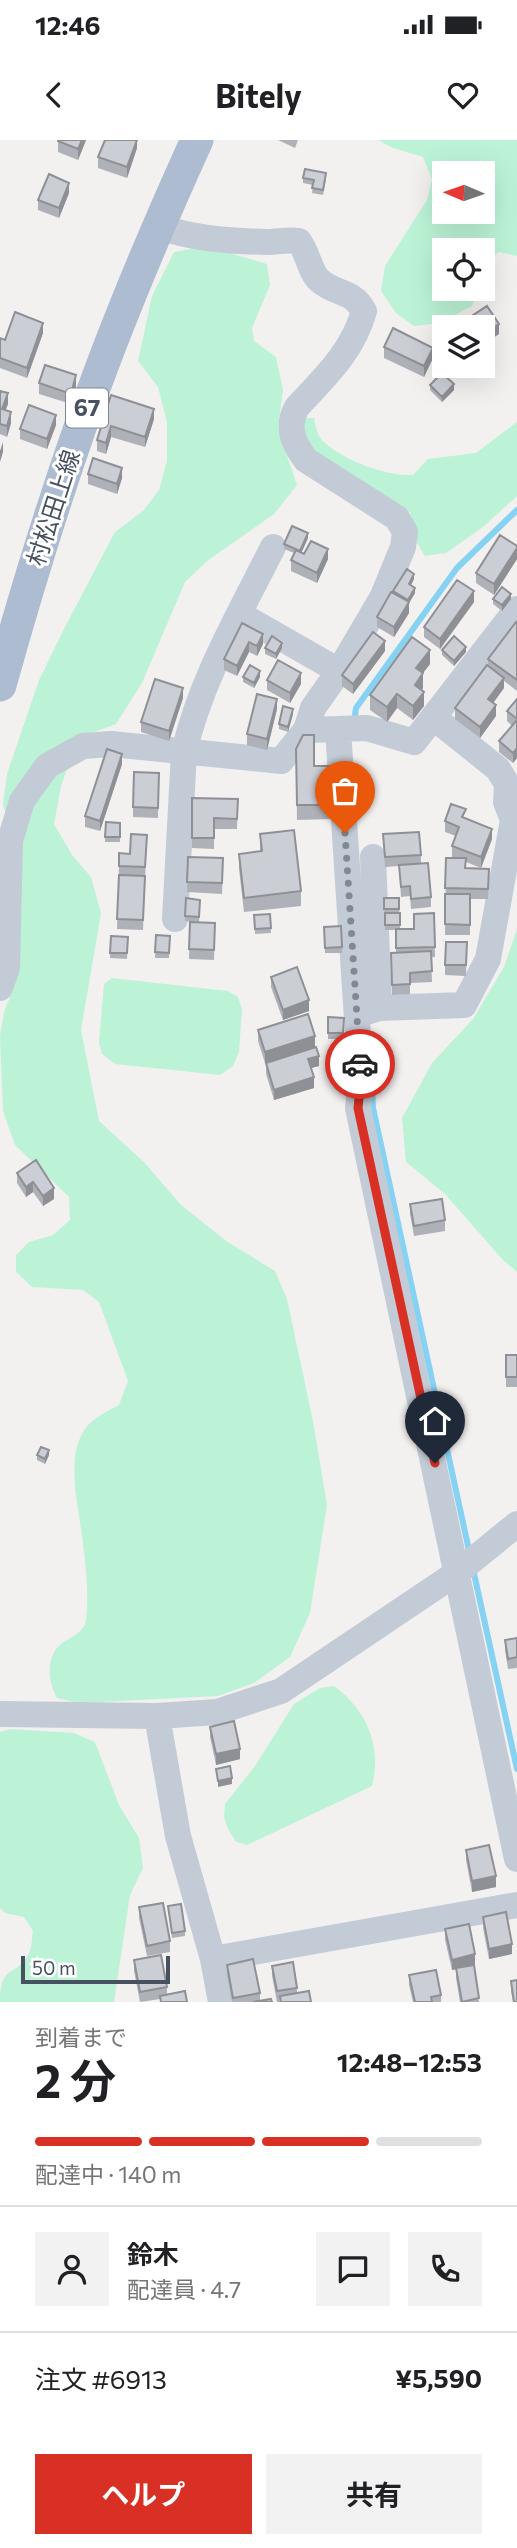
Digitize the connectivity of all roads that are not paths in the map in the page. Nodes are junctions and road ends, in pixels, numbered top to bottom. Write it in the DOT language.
graph roads {
  1 [pos="192,142"];
  2 [pos="158,226"];
  3 [pos="273,547"];
  4 [pos="517,609"];
  5 [pos="239,614"];
  6 [pos="340,671"];
  7 [pos="0,685"];
  8 [pos="433,717"];
  9 [pos="338,729"];
  10 [pos="306,730"];
  11 [pos="184,752"];
  12 [pos="373,857"];
  13 [pos="175,919"];
  14 [pos="0,988"];
  15 [pos="368,1012"];
  16 [pos="517,1524"];
  17 [pos="458,1572"];
  18 [pos="0,1714"];
  19 [pos="158,1716"];
  20 [pos="517,1859"];
  21 [pos="517,1905"];
  22 [pos="214,1959"];
  23 [pos="221,2002"];
  1 -- 2 [label="main road, 村松田上線 / 67"];
  2 -- 6 [label="street"];
  2 -- 7 [label="main road, 村松田上線 / 67"];
  3 -- 5 [label="street"];
  4 -- 8 [label="street"];
  5 -- 6 [label="street"];
  5 -- 11 [label="street"];
  6 -- 10 [label="street"];
  8 -- 9 [label="street"];
  8 -- 15 [label="street"];
  9 -- 10 [label="street"];
  9 -- 15 [label="street"];
  10 -- 11 [label="street"];
  11 -- 13 [label="street"];
  11 -- 14 [label="street"];
  12 -- 15 [label="street"];
  15 -- 17 [label="street"];
  16 -- 17 [label="street"];
  17 -- 19 [label="street"];
  17 -- 20 [label="street"];
  18 -- 19 [label="street"];
  19 -- 22 [label="street"];
  21 -- 22 [label="street"];
  22 -- 23 [label="street"];
}
